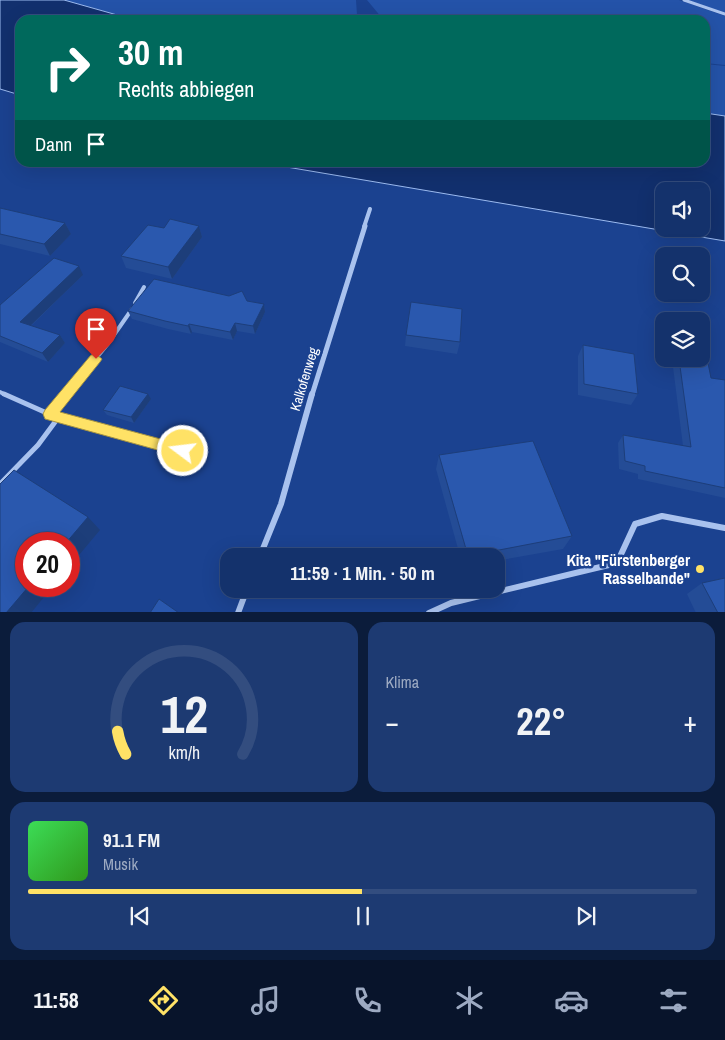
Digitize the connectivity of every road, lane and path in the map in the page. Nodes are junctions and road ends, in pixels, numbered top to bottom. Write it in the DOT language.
graph roads {
  1 [pos="684,0"];
  2 [pos="725,14"];
  3 [pos="370,209"];
  4 [pos="144,287"];
  5 [pos="0,392"];
  6 [pos="49,414"];
  7 [pos="58,418"];
  8 [pos="183,451"];
  9 [pos="0,484"];
  10 [pos="725,528"];
  11 [pos="263,548"];
  12 [pos="243,598"];
  13 [pos="238,612"];
  14 [pos="429,612"];
  1 -- 2 [label="street"];
  3 -- 11 [label="street, Kalkofenweg"];
  4 -- 6 [label="lane"];
  5 -- 6 [label="lane"];
  6 -- 7 [label="lane"];
  7 -- 8 [label="lane"];
  7 -- 9 [label="lane"];
  10 -- 14 [label="street"];
  12 -- 13 [label="street"];
}
